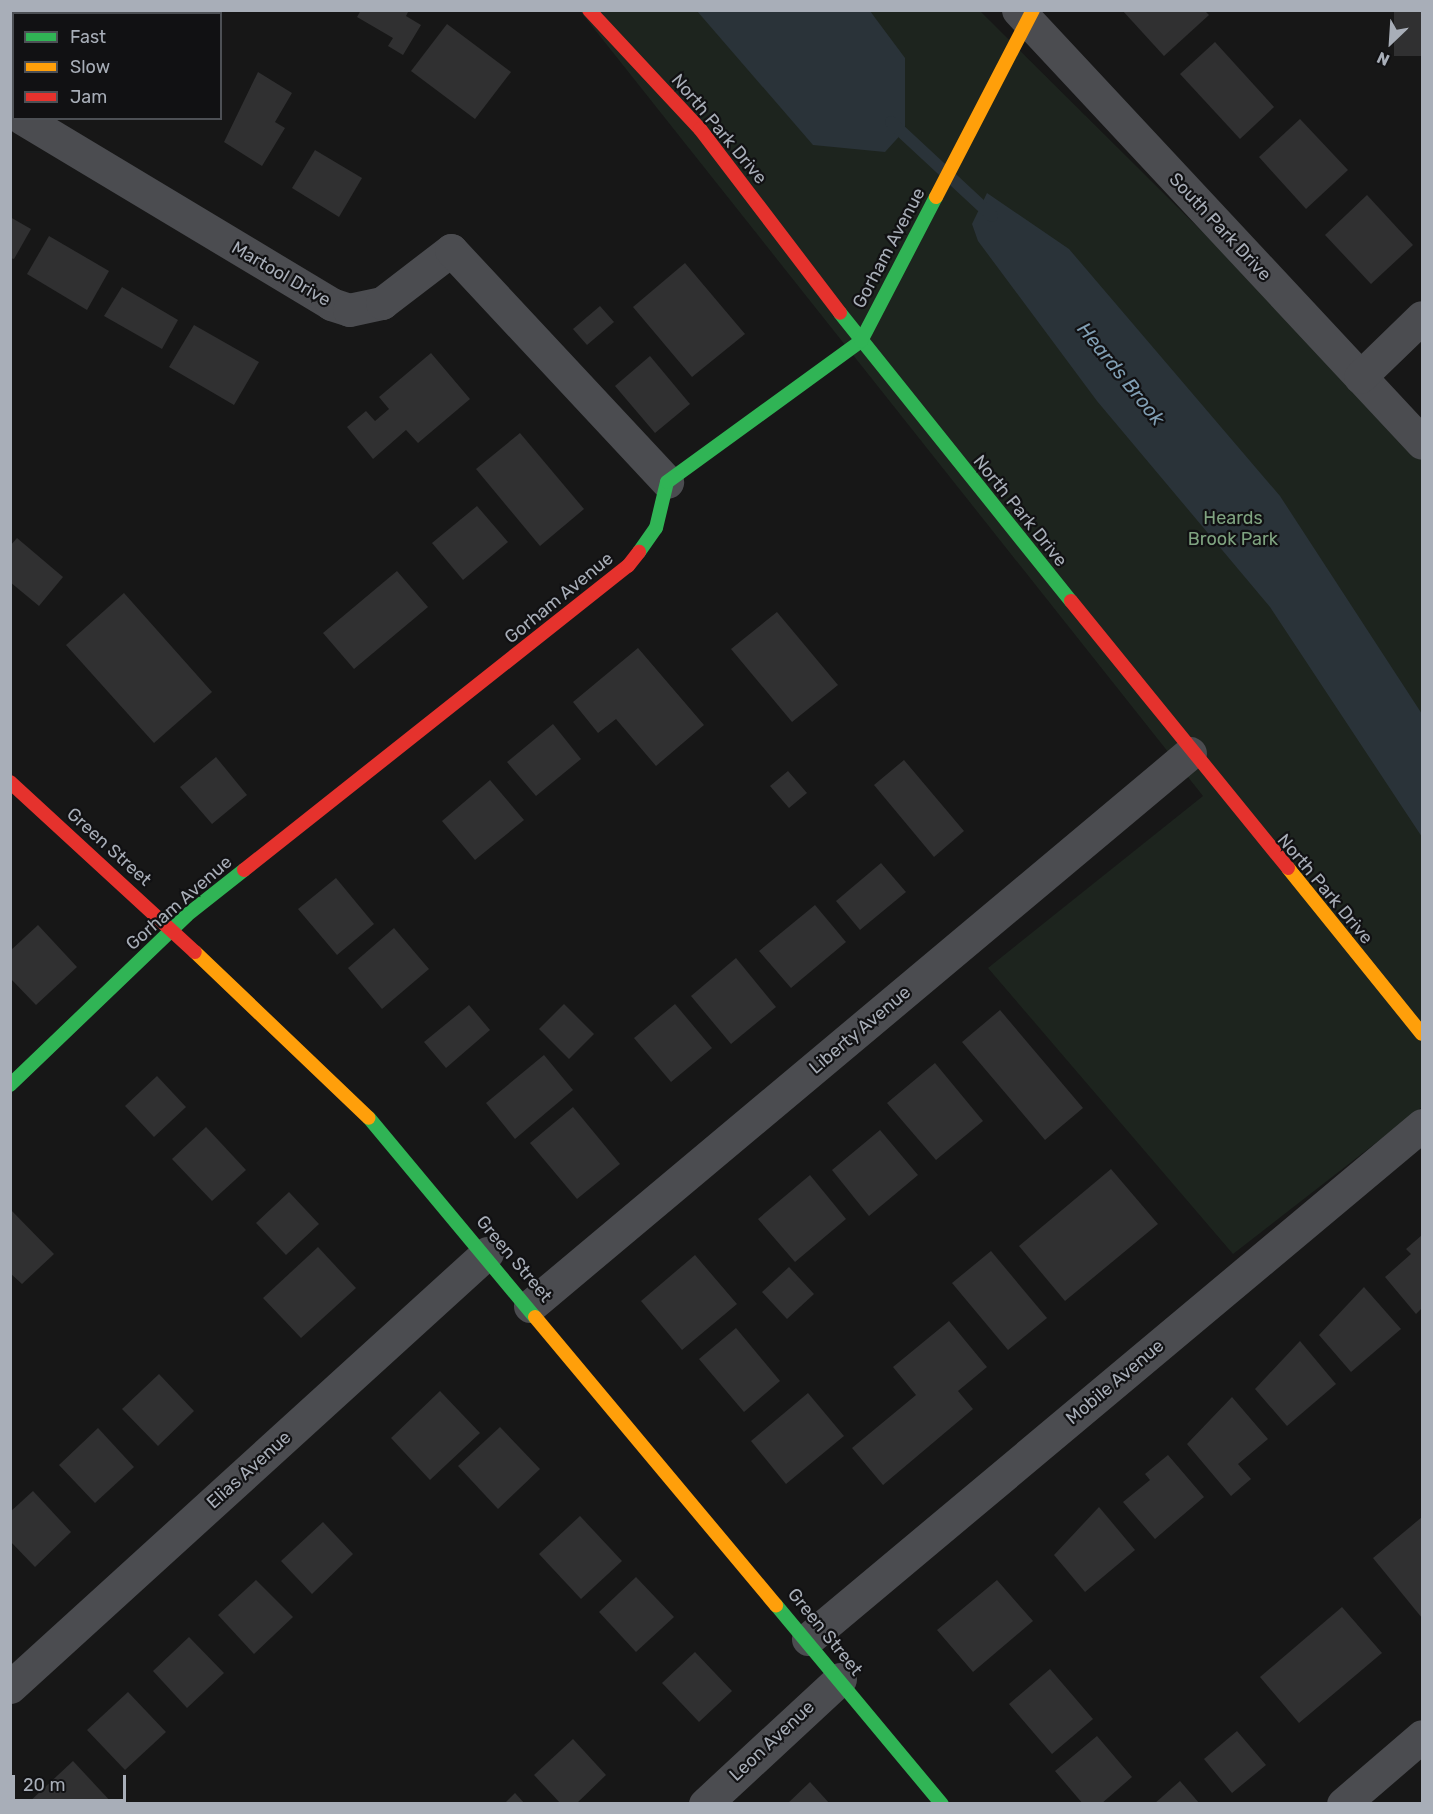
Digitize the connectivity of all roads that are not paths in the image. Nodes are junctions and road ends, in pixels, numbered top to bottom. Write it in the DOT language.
graph roads {
  1 [pos="589,10"];
  2 [pos="1027,14"];
  3 [pos="25,120"];
  4 [pos="1422,317"];
  5 [pos="861,341"];
  6 [pos="1360,377"];
  7 [pos="1422,443"];
  8 [pos="667,482"];
  9 [pos="1190,753"];
  10 [pos="10,782"];
  11 [pos="172,928"];
  12 [pos="1422,1035"];
  13 [pos="10,1085"];
  14 [pos="1422,1125"];
  15 [pos="487,1254"];
  16 [pos="530,1306"];
  17 [pos="808,1639"];
  18 [pos="840,1679"];
  19 [pos="10,1688"];
  20 [pos="1422,1736"];
  21 [pos="705,1803"];
  22 [pos="942,1803"];
  23 [pos="1343,1803"];
  1 -- 5 [label="street, North Park Drive"];
  2 -- 5 [label="street, Gorham Avenue"];
  2 -- 6 [label="street, South Park Drive"];
  3 -- 8 [label="street, Martool Drive"];
  4 -- 6 [label="street"];
  5 -- 8 [label="street, Gorham Avenue"];
  5 -- 9 [label="street, North Park Drive"];
  6 -- 7 [label="street, South Park Drive"];
  8 -- 11 [label="street, Gorham Avenue"];
  9 -- 12 [label="street, North Park Drive"];
  9 -- 16 [label="street, Liberty Avenue"];
  10 -- 11 [label="street, Green Street"];
  11 -- 13 [label="street, Gorham Avenue"];
  11 -- 15 [label="street, Green Street"];
  14 -- 17 [label="street, Mobile Avenue"];
  15 -- 16 [label="street, Green Street"];
  15 -- 19 [label="street, Elias Avenue"];
  16 -- 17 [label="street, Green Street"];
  17 -- 18 [label="street, Green Street"];
  18 -- 21 [label="street, Leon Avenue"];
  18 -- 22 [label="street, Green Street"];
  20 -- 23 [label="street"];
}
